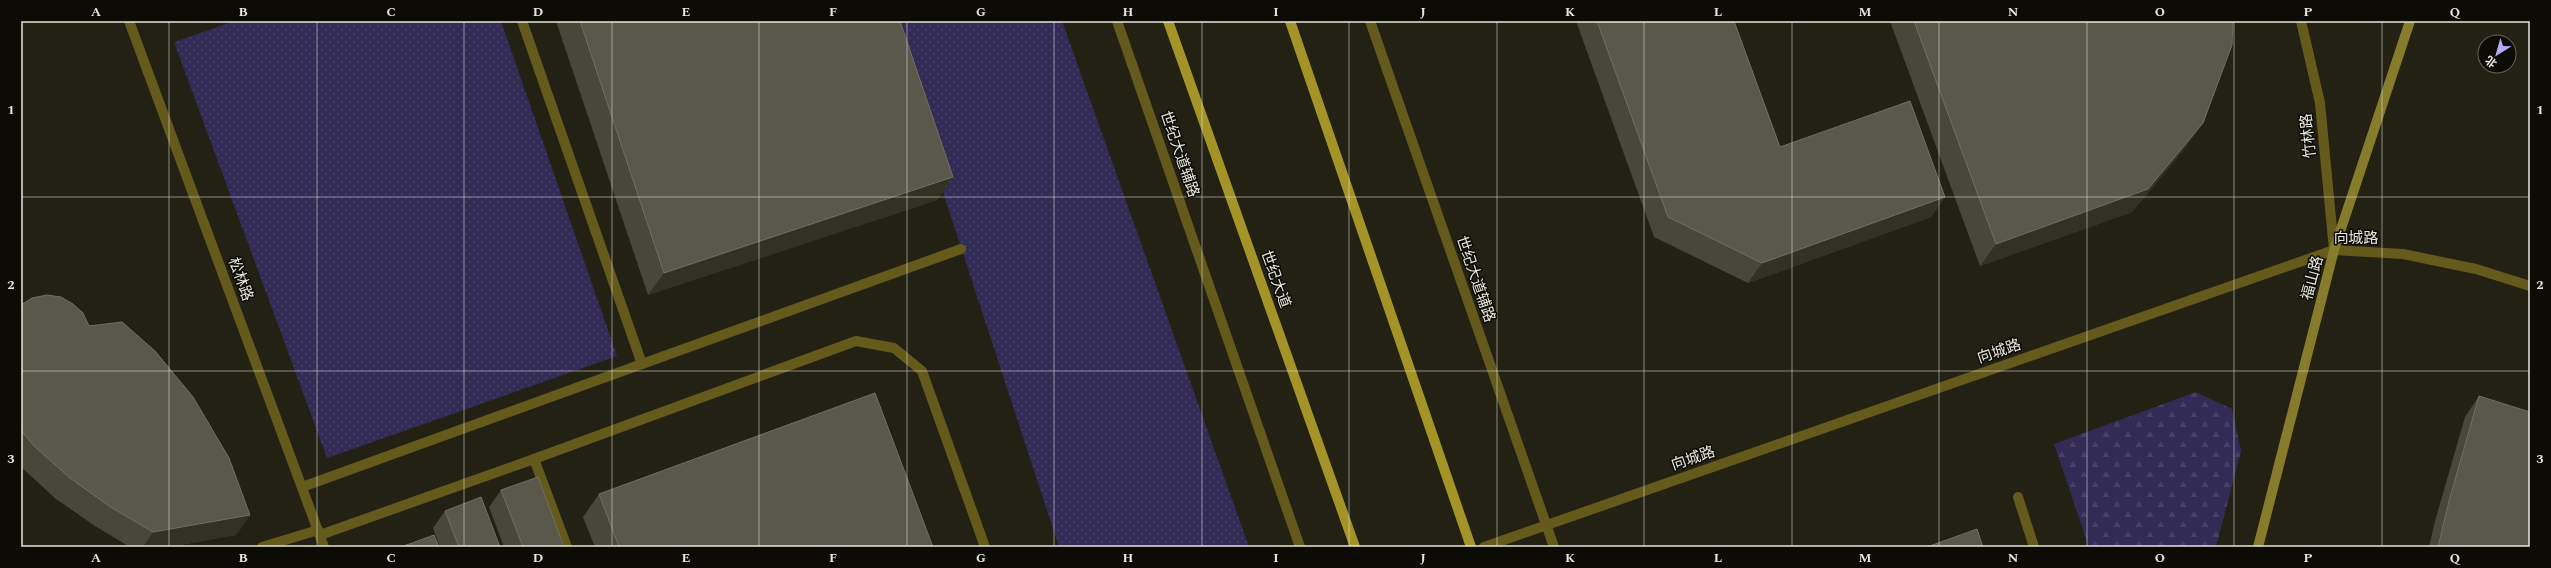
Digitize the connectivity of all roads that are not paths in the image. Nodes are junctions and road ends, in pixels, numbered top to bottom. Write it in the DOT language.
graph roads {
  1 [pos="129,21"];
  2 [pos="522,21"];
  3 [pos="1117,21"];
  4 [pos="1168,21"];
  5 [pos="1290,21"];
  6 [pos="1370,21"];
  7 [pos="2301,21"];
  8 [pos="2410,21"];
  9 [pos="961,249"];
  10 [pos="2334,250"];
  11 [pos="2530,286"];
  12 [pos="642,364"];
  13 [pos="534,459"];
  14 [pos="302,487"];
  15 [pos="2018,497"];
  16 [pos="1547,525"];
  17 [pos="319,533"];
  18 [pos="262,547"];
  19 [pos="324,547"];
  20 [pos="567,547"];
  21 [pos="985,547"];
  22 [pos="1300,547"];
  23 [pos="1355,547"];
  24 [pos="1471,547"];
  25 [pos="1484,547"];
  26 [pos="1554,547"];
  27 [pos="2034,547"];
  28 [pos="2258,547"];
  1 -- 14 [label="street, 松林路"];
  2 -- 12 [label="street"];
  3 -- 22 [label="street, 世纪大道辅路"];
  4 -- 23 [label="main road, 世纪大道"];
  5 -- 24 [label="main road"];
  6 -- 16 [label="street, 世纪大道辅路"];
  7 -- 10 [label="street, 竹林路"];
  8 -- 10 [label="street, 福山路"];
  9 -- 12 [label="street"];
  10 -- 11 [label="street, 向城路"];
  10 -- 16 [label="street, 向城路"];
  10 -- 28 [label="street, 福山路"];
  12 -- 14 [label="street"];
  13 -- 17 [label="street"];
  13 -- 20 [label="street"];
  13 -- 21 [label="street"];
  14 -- 17 [label="street, 松林路"];
  15 -- 27 [label="street"];
  16 -- 25 [label="street, 向城路"];
  16 -- 26 [label="street, 世纪大道辅路"];
  17 -- 18 [label="street"];
  17 -- 19 [label="street, 松林路"];
}
